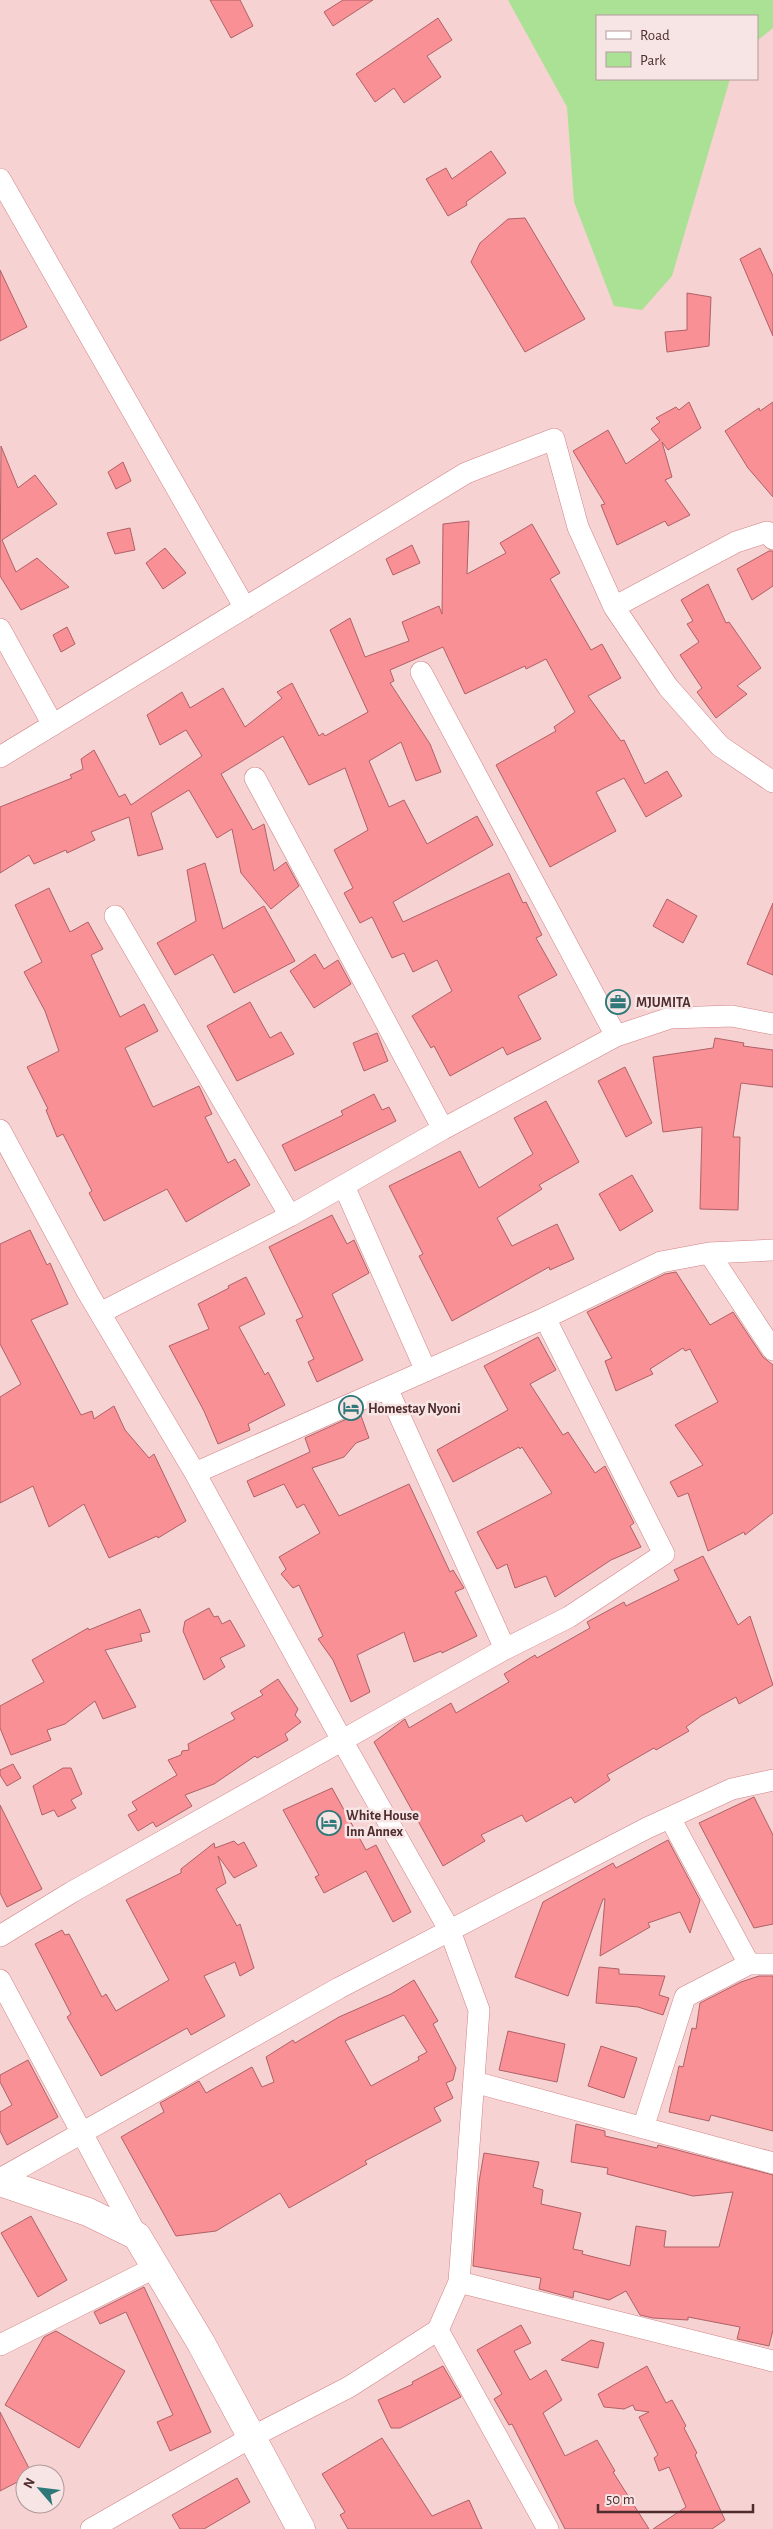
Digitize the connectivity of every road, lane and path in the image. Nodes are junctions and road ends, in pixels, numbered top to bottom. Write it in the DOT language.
graph roads {
  1 [pos="0,179"];
  2 [pos="771,533"];
  3 [pos="614,607"];
  4 [pos="245,608"];
  5 [pos="0,629"];
  6 [pos="420,672"];
  7 [pos="52,725"];
  8 [pos="0,757"];
  9 [pos="255,778"];
  10 [pos="773,782"];
  11 [pos="115,916"];
  12 [pos="773,1024"];
  13 [pos="616,1036"];
  14 [pos="443,1129"];
  15 [pos="0,1130"];
  16 [pos="344,1186"];
  17 [pos="290,1216"];
  18 [pos="773,1250"];
  19 [pos="709,1253"];
  20 [pos="100,1314"];
  21 [pos="545,1318"];
  22 [pos="773,1350"];
  23 [pos="426,1370"];
  24 [pos="387,1388"];
  25 [pos="195,1473"];
  26 [pos="505,1649"];
  27 [pos="343,1742"];
  28 [pos="773,1780"];
  29 [pos="670,1818"];
  30 [pos="450,1931"];
  31 [pos="0,1936"];
  32 [pos="749,1964"];
  33 [pos="773,1964"];
  34 [pos="0,1980"];
  35 [pos="474,2082"];
  36 [pos="643,2128"];
  37 [pos="81,2133"];
  38 [pos="773,2163"];
  39 [pos="0,2181"];
  40 [pos="137,2236"];
  41 [pos="154,2268"];
  42 [pos="459,2282"];
  43 [pos="438,2330"];
  44 [pos="0,2345"];
  45 [pos="773,2361"];
  46 [pos="250,2438"];
  47 [pos="91,2529"];
  48 [pos="301,2529"];
  49 [pos="548,2529"];
  1 -- 4 [label="street"];
  2 -- 3 [label="street"];
  3 -- 4 [label="street"];
  3 -- 10 [label="street"];
  4 -- 7 [label="street"];
  5 -- 7 [label="street"];
  6 -- 13 [label="street"];
  7 -- 8 [label="street"];
  9 -- 14 [label="street"];
  11 -- 17 [label="street"];
  12 -- 13 [label="street"];
  13 -- 14 [label="street"];
  14 -- 16 [label="street"];
  15 -- 20 [label="street"];
  16 -- 17 [label="street"];
  16 -- 23 [label="street"];
  17 -- 20 [label="street"];
  18 -- 19 [label="street"];
  19 -- 21 [label="street"];
  19 -- 22 [label="street"];
  20 -- 25 [label="street"];
  21 -- 23 [label="street"];
  21 -- 26 [label="street"];
  23 -- 24 [label="street"];
  24 -- 25 [label="street"];
  24 -- 26 [label="street"];
  25 -- 27 [label="street"];
  26 -- 27 [label="street"];
  27 -- 30 [label="street"];
  27 -- 31 [label="street"];
  28 -- 29 [label="street"];
  29 -- 30 [label="street"];
  29 -- 32 [label="street"];
  30 -- 35 [label="street"];
  30 -- 37 [label="street"];
  32 -- 33 [label="street"];
  32 -- 36 [label="street"];
  34 -- 37 [label="street"];
  35 -- 36 [label="street"];
  35 -- 42 [label="street"];
  36 -- 38 [label="street"];
  37 -- 39 [label="street"];
  37 -- 40 [label="street"];
  39 -- 40 [label="street"];
  40 -- 41 [label="street"];
  41 -- 44 [label="street"];
  41 -- 46 [label="street"];
  42 -- 43 [label="street"];
  42 -- 45 [label="street"];
  43 -- 46 [label="street"];
  43 -- 49 [label="street"];
  46 -- 47 [label="street"];
  46 -- 48 [label="street"];
}
